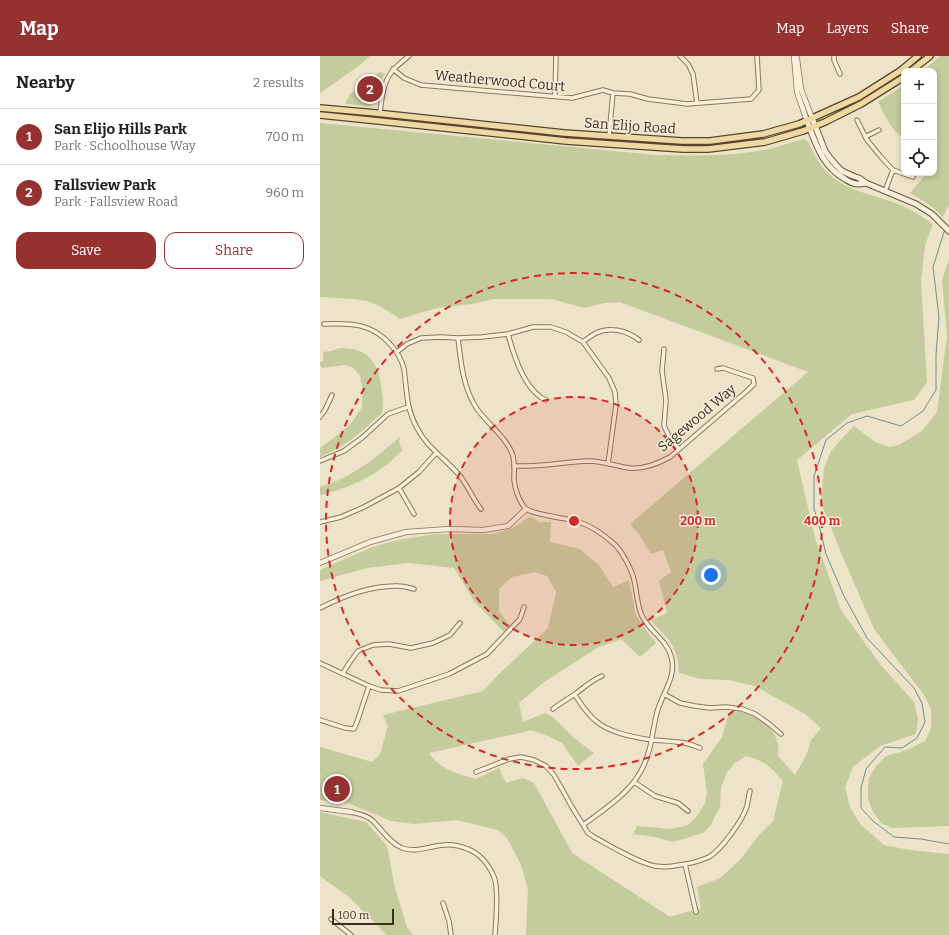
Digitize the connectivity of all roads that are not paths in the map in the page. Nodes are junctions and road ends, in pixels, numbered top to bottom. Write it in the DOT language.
graph roads {
  1 [pos="409,56"];
  2 [pos="556,56"];
  3 [pos="680,56"];
  4 [pos="757,56"];
  5 [pos="834,56"];
  6 [pos="918,56"];
  7 [pos="930,56"];
  8 [pos="796,57"];
  9 [pos="916,68"];
  10 [pos="393,69"];
  11 [pos="840,74"];
  12 [pos="901,79"];
  13 [pos="613,93"];
  14 [pos="555,96"];
  15 [pos="697,103"];
  16 [pos="320,108"];
  17 [pos="380,113"];
  18 [pos="320,115"];
  19 [pos="810,120"];
  20 [pos="857,120"];
  21 [pos="812,127"];
  22 [pos="879,130"];
  23 [pos="609,136"];
  24 [pos="866,137"];
  25 [pos="893,170"];
  26 [pos="913,177"];
  27 [pos="885,190"];
  28 [pos="949,231"];
  29 [pos="324,324"];
  30 [pos="508,334"];
  31 [pos="458,338"];
  32 [pos="639,340"];
  33 [pos="583,342"];
  34 [pos="664,349"];
  35 [pos="396,352"];
  36 [pos="717,369"];
  37 [pos="332,395"];
  38 [pos="546,400"];
  39 [pos="408,407"];
  40 [pos="320,417"];
  41 [pos="679,448"];
  42 [pos="436,454"];
  43 [pos="320,461"];
  44 [pos="608,464"];
  45 [pos="515,466"];
  46 [pos="399,488"];
  47 [pos="481,509"];
  48 [pos="526,509"];
  49 [pos="414,514"];
  50 [pos="320,522"];
  51 [pos="320,563"];
  52 [pos="414,589"];
  53 [pos="524,607"];
  54 [pos="320,608"];
  55 [pos="460,623"];
  56 [pos="320,664"];
  57 [pos="344,673"];
  58 [pos="602,676"];
  59 [pos="369,686"];
  60 [pos="664,694"];
  61 [pos="574,695"];
  62 [pos="553,709"];
  63 [pos="320,720"];
  64 [pos="781,734"];
  65 [pos="651,740"];
  66 [pos="700,748"];
  67 [pos="476,772"];
  68 [pos="634,782"];
  69 [pos="750,790"];
  70 [pos="320,808"];
  71 [pos="688,811"];
  72 [pos="351,812"];
  73 [pos="583,825"];
  74 [pos="685,864"];
  75 [pos="443,904"];
  76 [pos="696,912"];
  77 [pos="331,919"];
  78 [pos="351,935"];
  79 [pos="451,935"];
  80 [pos="495,935"];
  1 -- 10 [label="street"];
  2 -- 14 [label="street"];
  3 -- 15 [label="street"];
  4 -- 15 [label="street, Weatherwood Court"];
  5 -- 11 [label="street"];
  6 -- 19 [label="main road, San Elijo Road"];
  7 -- 9 [label="main road"];
  8 -- 19 [label="street"];
  10 -- 14 [label="street, Weatherwood Court"];
  10 -- 17 [label="street"];
  12 -- 21 [label="main road, San Elijo Road"];
  13 -- 14 [label="street, Weatherwood Court"];
  13 -- 15 [label="street, Weatherwood Court"];
  13 -- 23 [label="street"];
  16 -- 17 [label="main road, San Elijo Road"];
  17 -- 23 [label="main road, San Elijo Road"];
  18 -- 21 [label="main road, San Elijo Road"];
  19 -- 21 [label="main road"];
  19 -- 23 [label="main road, San Elijo Road"];
  20 -- 24 [label="street"];
  21 -- 27 [label="main road"];
  22 -- 24 [label="street"];
  24 -- 25 [label="street"];
  25 -- 26 [label="street"];
  25 -- 27 [label="street"];
  27 -- 28 [label="main road"];
  29 -- 35 [label="street"];
  30 -- 31 [label="street"];
  30 -- 33 [label="street"];
  30 -- 38 [label="street"];
  31 -- 35 [label="street"];
  31 -- 45 [label="street"];
  32 -- 33 [label="street"];
  33 -- 44 [label="street"];
  34 -- 41 [label="street"];
  35 -- 39 [label="street"];
  36 -- 41 [label="street, Sagewood Way"];
  37 -- 40 [label="street"];
  39 -- 42 [label="street"];
  39 -- 43 [label="street"];
  41 -- 44 [label="street, Sagewood Way"];
  42 -- 46 [label="street"];
  42 -- 47 [label="street"];
  44 -- 45 [label="street, Sagewood Way"];
  45 -- 48 [label="street"];
  46 -- 49 [label="street"];
  46 -- 50 [label="street"];
  48 -- 51 [label="street"];
  48 -- 60 [label="street"];
  52 -- 54 [label="street"];
  53 -- 59 [label="street"];
  55 -- 57 [label="street"];
  56 -- 57 [label="street"];
  57 -- 59 [label="street"];
  58 -- 61 [label="street"];
  59 -- 63 [label="street"];
  60 -- 64 [label="street"];
  60 -- 65 [label="street"];
  61 -- 62 [label="street"];
  61 -- 65 [label="street"];
  65 -- 66 [label="street"];
  65 -- 68 [label="street"];
  67 -- 73 [label="street"];
  68 -- 71 [label="street"];
  68 -- 73 [label="street"];
  69 -- 74 [label="street"];
  70 -- 72 [label="street"];
  72 -- 80 [label="street"];
  73 -- 74 [label="street"];
  74 -- 76 [label="street"];
  75 -- 79 [label="street"];
  77 -- 78 [label="street"];
}
